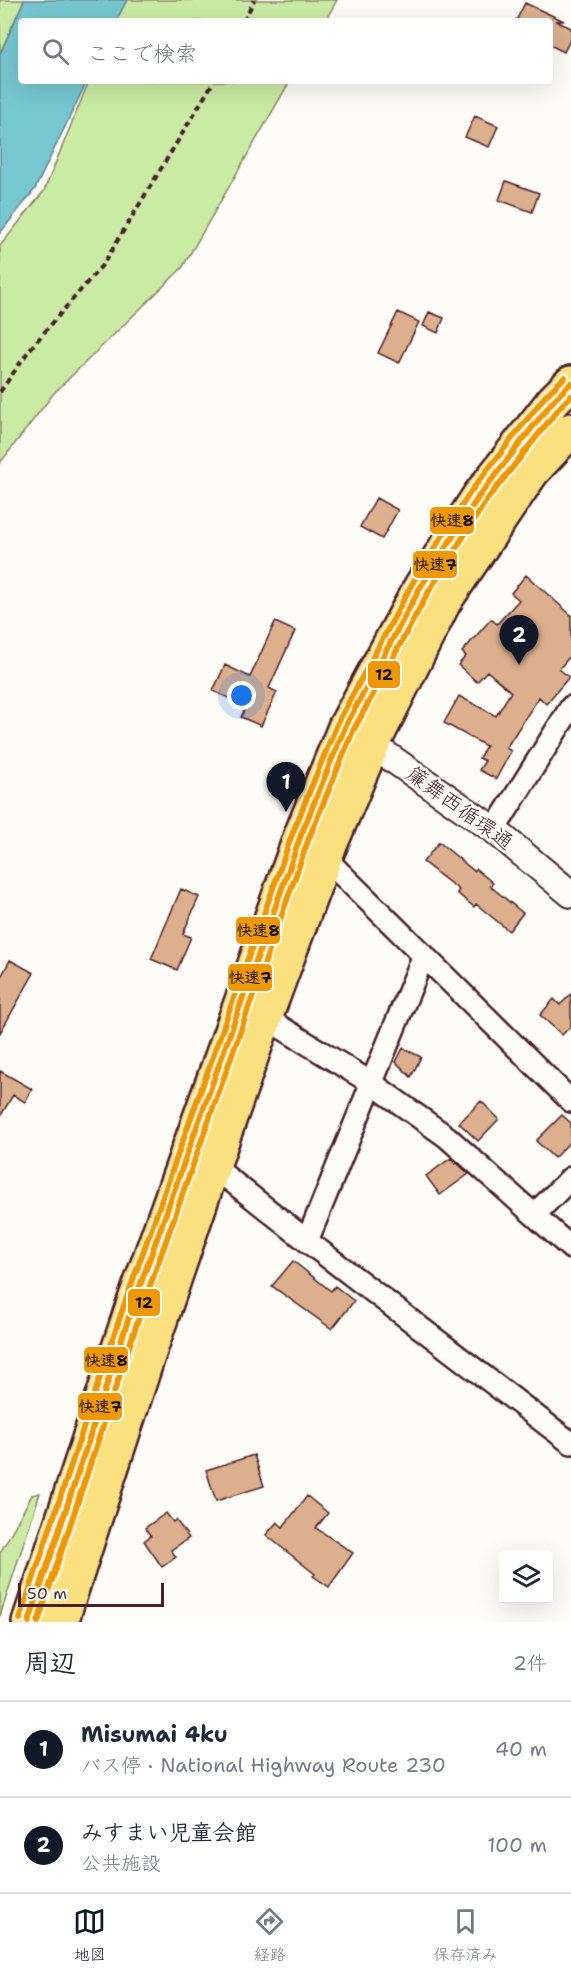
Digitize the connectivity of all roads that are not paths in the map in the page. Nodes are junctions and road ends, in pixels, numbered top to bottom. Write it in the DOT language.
graph roads {
  1 [pos="571,383"];
  2 [pos="571,430"];
  3 [pos="571,707"];
  4 [pos="345,727"];
  5 [pos="373,744"];
  6 [pos="494,830"];
  7 [pos="301,835"];
  8 [pos="325,857"];
  9 [pos="571,894"];
  10 [pos="424,955"];
  11 [pos="253,1010"];
  12 [pos="373,1084"];
  13 [pos="571,1101"];
  14 [pos="201,1157"];
  15 [pos="571,1178"];
  16 [pos="535,1214"];
  17 [pos="307,1241"];
  18 [pos="571,1248"];
  19 [pos="571,1443"];
  20 [pos="29,1622"];
  21 [pos="61,1622"];
  1 -- 4 [label="highway"];
  2 -- 5 [label="highway"];
  3 -- 6 [label="street"];
  4 -- 5 [label="street, 簾舞西循環通"];
  4 -- 7 [label="highway"];
  5 -- 6 [label="street, 簾舞西循環通"];
  5 -- 8 [label="highway"];
  6 -- 9 [label="street, 簾舞西循環通"];
  7 -- 8 [label="street"];
  7 -- 11 [label="highway"];
  8 -- 10 [label="street"];
  8 -- 11 [label="highway"];
  10 -- 12 [label="street"];
  10 -- 13 [label="street"];
  11 -- 12 [label="street"];
  11 -- 14 [label="highway"];
  12 -- 16 [label="street"];
  12 -- 17 [label="street"];
  14 -- 17 [label="street"];
  14 -- 20 [label="highway"];
  14 -- 21 [label="highway"];
  15 -- 16 [label="street"];
  16 -- 18 [label="street"];
  17 -- 19 [label="street"];
}
